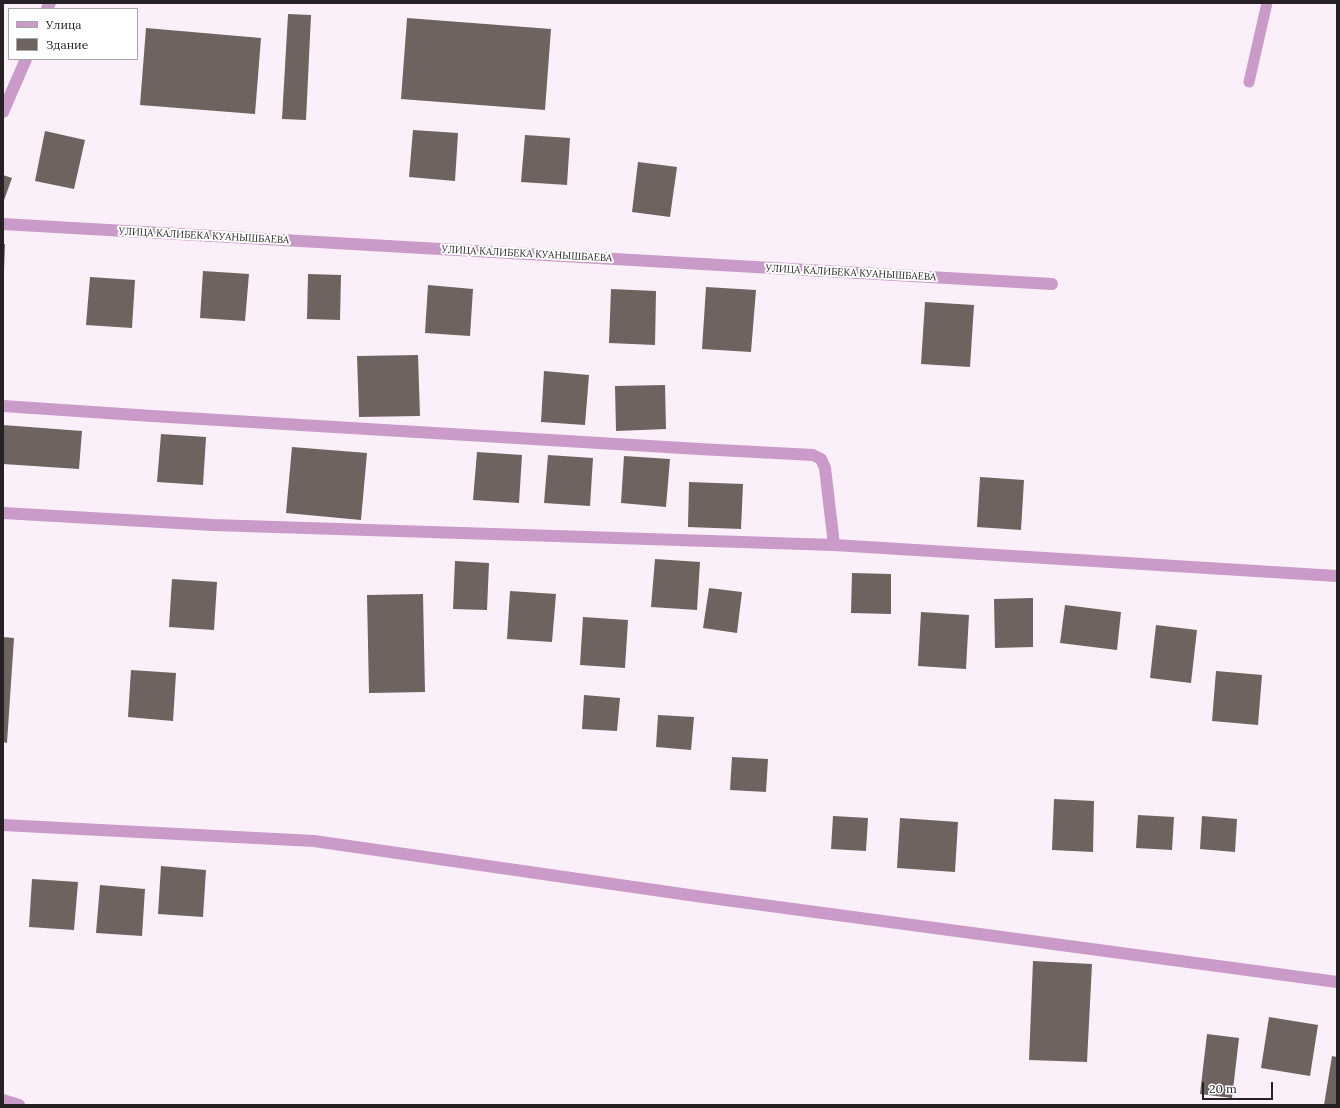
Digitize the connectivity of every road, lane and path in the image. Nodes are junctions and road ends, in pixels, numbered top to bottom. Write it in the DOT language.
graph roads {
  1 [pos="1267,3"];
  2 [pos="26,60"];
  3 [pos="1249,82"];
  4 [pos="3,112"];
  5 [pos="3,224"];
  6 [pos="1052,284"];
  7 [pos="3,406"];
  8 [pos="3,513"];
  9 [pos="834,545"];
  10 [pos="1337,576"];
  11 [pos="3,825"];
  12 [pos="1337,982"];
  13 [pos="3,1100"];
  14 [pos="19,1105"];
  1 -- 3 [label="lane"];
  2 -- 4 [label="street"];
  5 -- 6 [label="street, УЛИЦА КАЛИБЕКА КУАНЫШБАЕВА"];
  7 -- 9 [label="street"];
  8 -- 9 [label="street"];
  9 -- 10 [label="street"];
  11 -- 12 [label="street"];
  13 -- 14 [label="street"];
}
